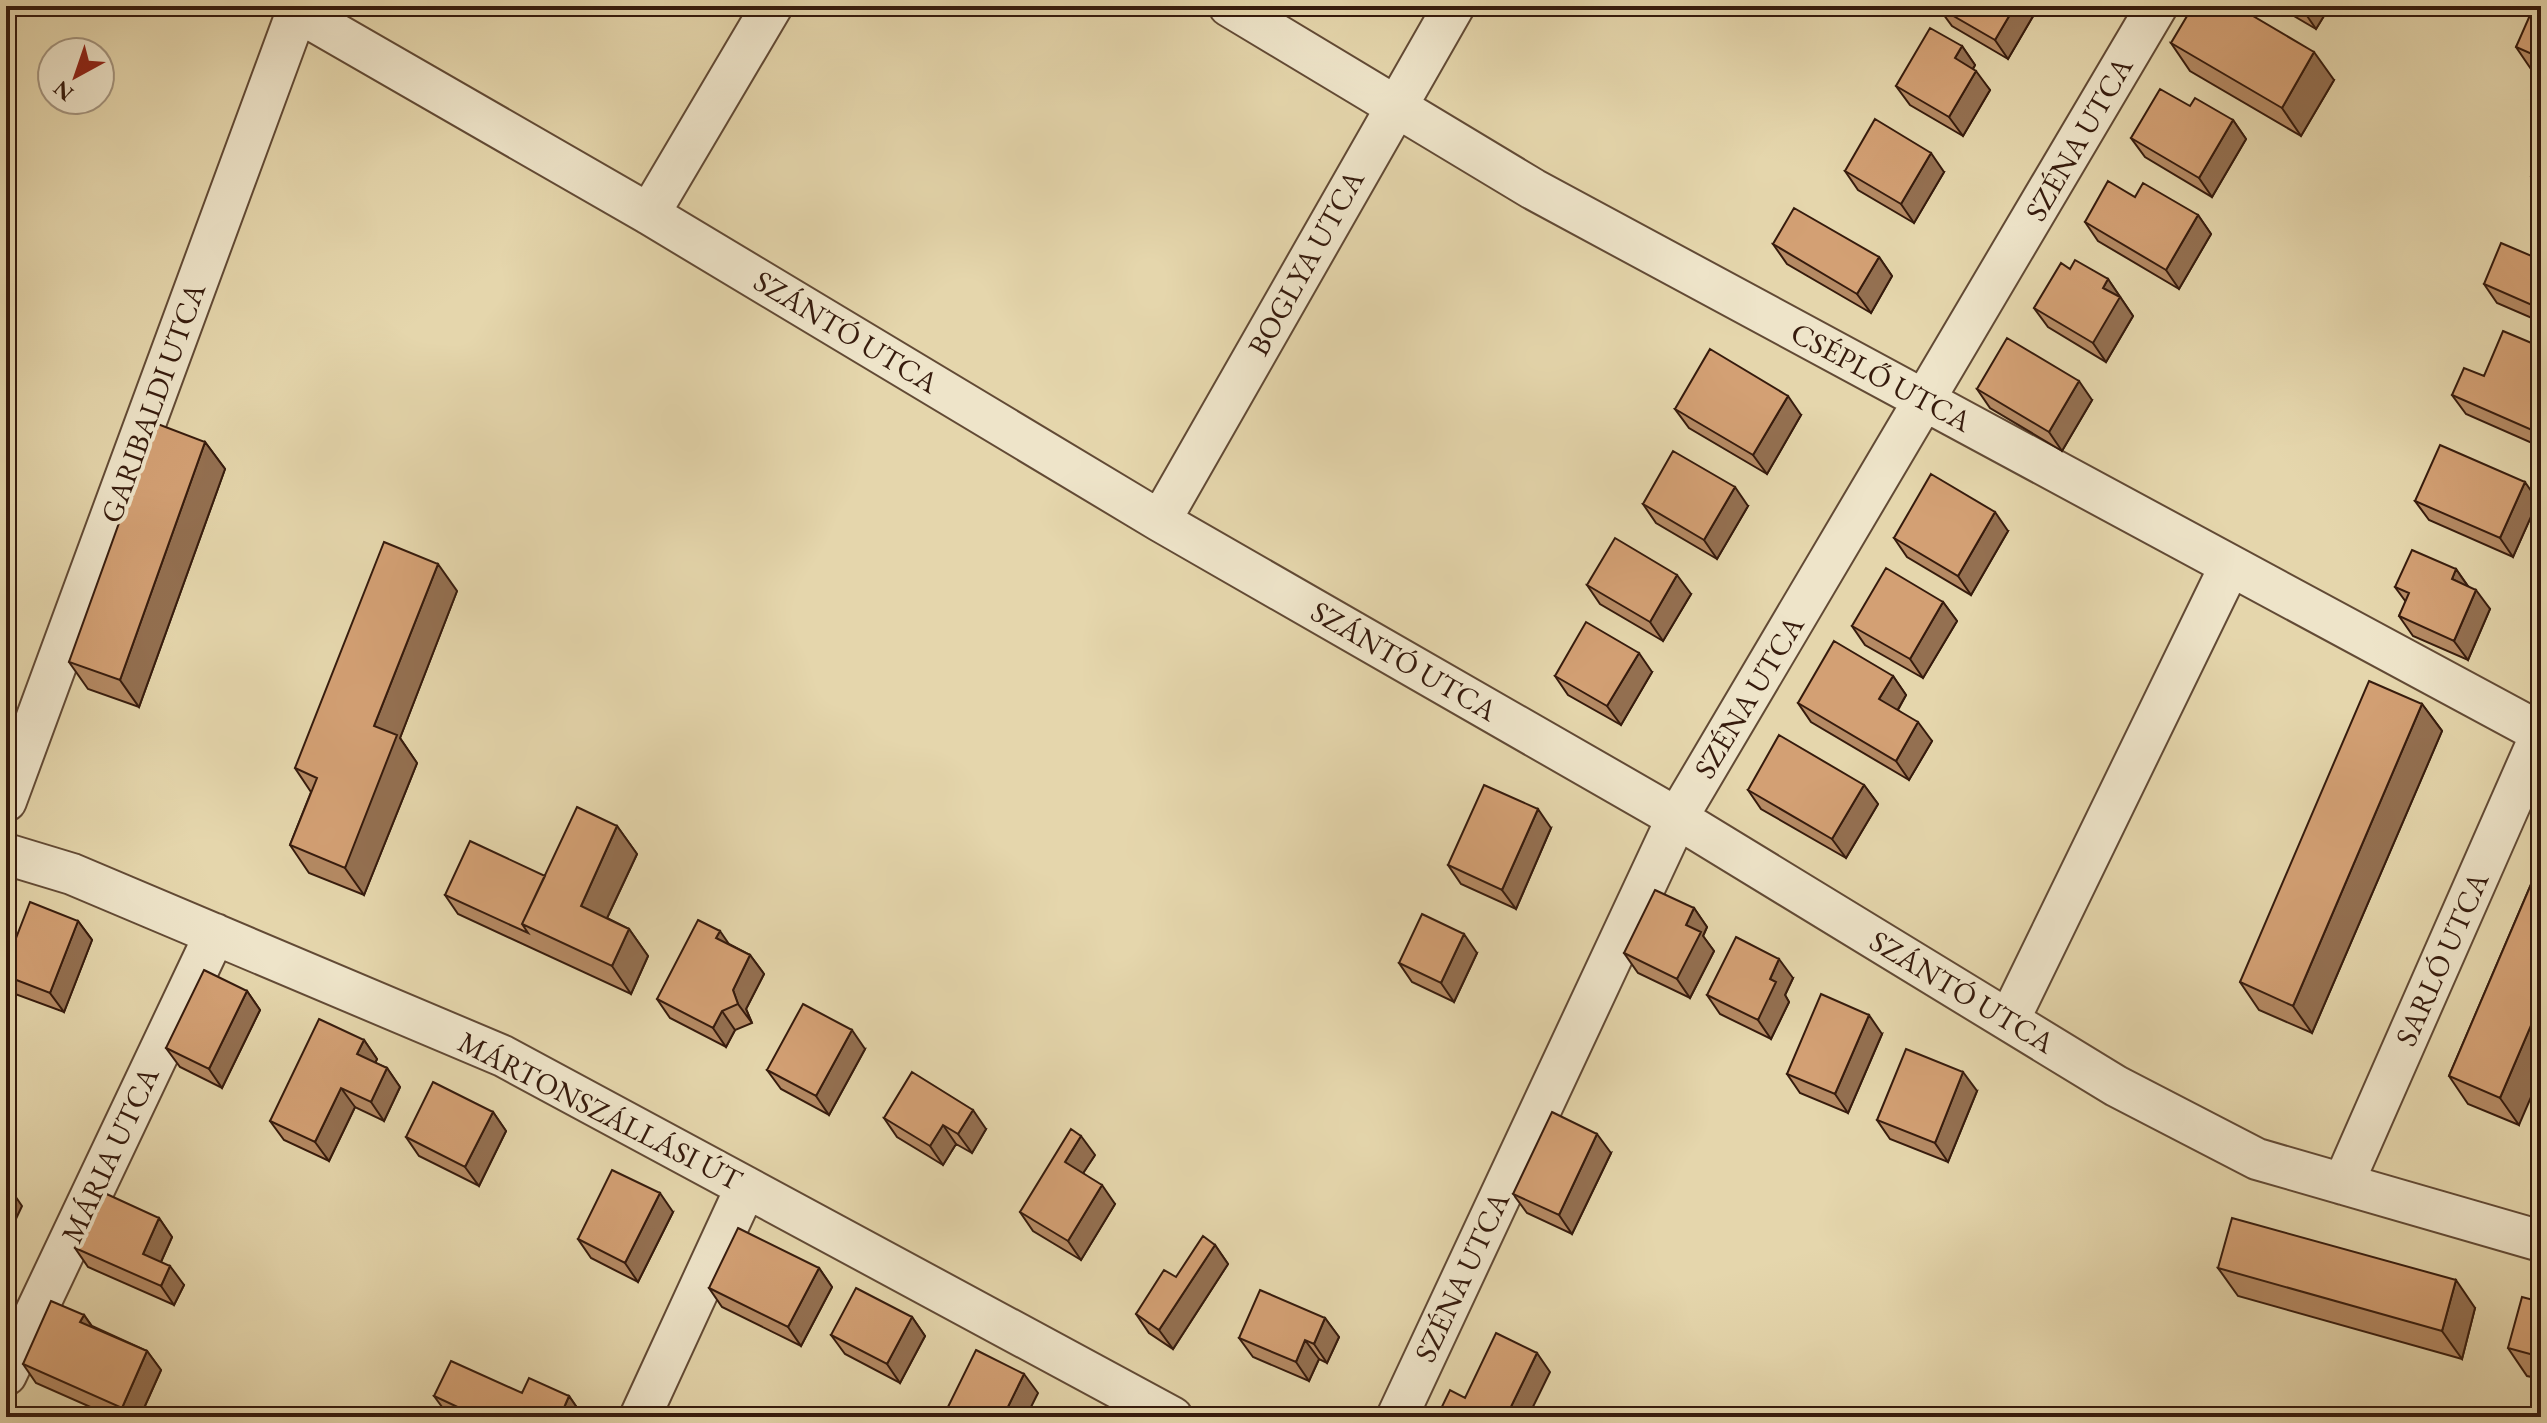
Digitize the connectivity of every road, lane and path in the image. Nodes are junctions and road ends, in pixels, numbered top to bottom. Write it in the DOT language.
graph roads {
  1 [pos="772,6"];
  2 [pos="1229,6"];
  3 [pos="1454,6"];
  4 [pos="2157,6"];
  5 [pos="298,9"];
  6 [pos="1395,106"];
  7 [pos="649,214"];
  8 [pos="1926,401"];
  9 [pos="1160,521"];
  10 [pos="2230,566"];
  11 [pos="2541,733"];
  12 [pos="6,801"];
  13 [pos="1677,818"];
  14 [pos="6,854"];
  15 [pos="215,934"];
  16 [pos="2009,1020"];
  17 [pos="2343,1184"];
  18 [pos="746,1187"];
  19 [pos="2541,1241"];
  20 [pos="6,1375"];
  21 [pos="640,1417"];
  22 [pos="1172,1417"];
  23 [pos="1397,1417"];
  1 -- 7 [label="street"];
  2 -- 6 [label="street, CSÉPLŐ UTCA"];
  3 -- 6 [label="street, BOGLYA UTCA"];
  4 -- 8 [label="street, SZÉNA UTCA"];
  5 -- 7 [label="street, SZÁNTÓ UTCA"];
  5 -- 12 [label="street, GARIBALDI UTCA"];
  6 -- 8 [label="street, CSÉPLŐ UTCA"];
  6 -- 9 [label="street, BOGLYA UTCA"];
  7 -- 9 [label="street, SZÁNTÓ UTCA"];
  8 -- 10 [label="street, CSÉPLŐ UTCA"];
  8 -- 13 [label="street, SZÉNA UTCA"];
  9 -- 13 [label="street, SZÁNTÓ UTCA"];
  10 -- 11 [label="street, CSÉPLŐ UTCA"];
  10 -- 16 [label="street"];
  11 -- 17 [label="street, SARLÓ UTCA"];
  13 -- 16 [label="street, SZÁNTÓ UTCA"];
  13 -- 23 [label="street, SZÉNA UTCA"];
  14 -- 15 [label="street, MÁRTONSZÁLLÁSI ÚT"];
  15 -- 18 [label="street, MÁRTONSZÁLLÁSI ÚT"];
  15 -- 20 [label="street, MÁRIA UTCA"];
  16 -- 17 [label="street, SZÁNTÓ UTCA"];
  17 -- 19 [label="street, SZÁNTÓ UTCA"];
  18 -- 21 [label="street"];
  18 -- 22 [label="street, MÁRTONSZÁLLÁSI ÚT"];
}
